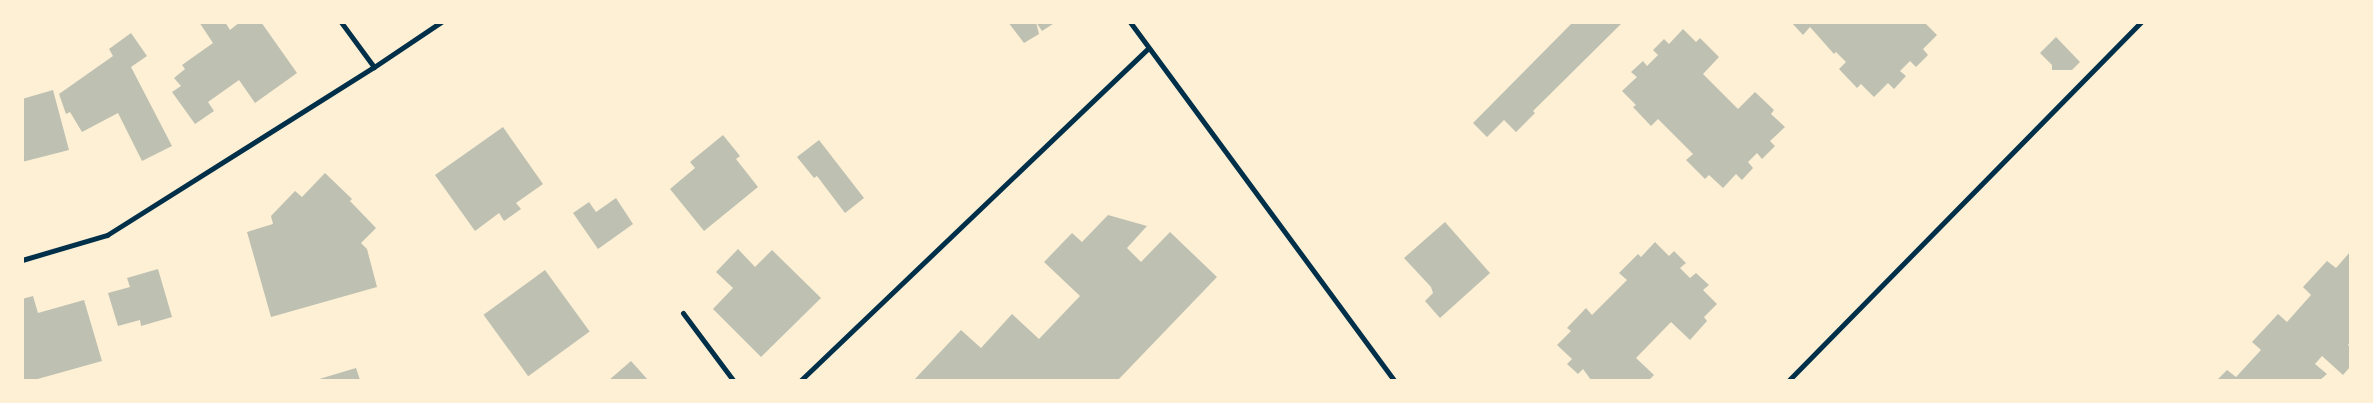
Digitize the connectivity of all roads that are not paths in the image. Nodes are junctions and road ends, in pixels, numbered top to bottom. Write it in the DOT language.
graph roads {
  1 [pos="341,22"];
  2 [pos="441,22"];
  3 [pos="1130,22"];
  4 [pos="2141,22"];
  5 [pos="1148,48"];
  6 [pos="374,68"];
  7 [pos="22,260"];
  8 [pos="683,313"];
  9 [pos="733,380"];
  10 [pos="801,380"];
  11 [pos="1394,380"];
  12 [pos="1789,380"];
  1 -- 6 [label="street"];
  2 -- 6 [label="street"];
  3 -- 5 [label="street"];
  4 -- 12 [label="street"];
  5 -- 10 [label="street"];
  5 -- 11 [label="street"];
  6 -- 7 [label="street"];
  8 -- 9 [label="street"];
}
